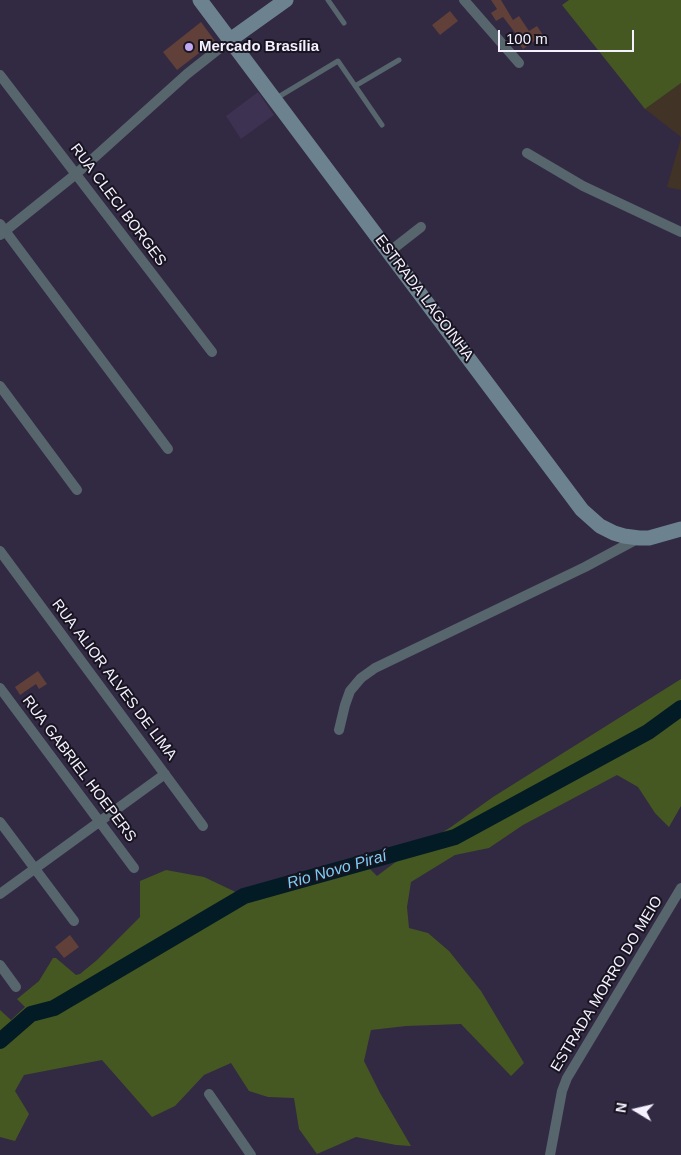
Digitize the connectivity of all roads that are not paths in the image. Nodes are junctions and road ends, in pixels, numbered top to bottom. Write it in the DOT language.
graph roads {
  1 [pos="200,0"];
  2 [pos="286,0"];
  3 [pos="328,0"];
  4 [pos="464,0"];
  5 [pos="344,23"];
  6 [pos="230,40"];
  7 [pos="399,60"];
  8 [pos="519,63"];
  9 [pos="0,76"];
  10 [pos="355,86"];
  11 [pos="275,100"];
  12 [pos="382,125"];
  13 [pos="527,152"];
  14 [pos="76,174"];
  15 [pos="421,227"];
  16 [pos="2,230"];
  17 [pos="681,232"];
  18 [pos="389,252"];
  19 [pos="212,352"];
  20 [pos="0,386"];
  21 [pos="168,449"];
  22 [pos="76,490"];
  23 [pos="681,530"];
  24 [pos="639,538"];
  25 [pos="0,551"];
  26 [pos="0,688"];
  27 [pos="339,730"];
  28 [pos="165,774"];
  29 [pos="100,821"];
  30 [pos="0,822"];
  31 [pos="203,826"];
  32 [pos="134,868"];
  33 [pos="35,869"];
  34 [pos="681,888"];
  35 [pos="0,894"];
  36 [pos="74,921"];
  37 [pos="0,965"];
  38 [pos="16,987"];
  39 [pos="209,1094"];
  40 [pos="251,1155"];
  41 [pos="550,1155"];
  1 -- 6 [label="main road, ESTRADA LAGOINHA"];
  2 -- 6 [label="main road"];
  3 -- 5 [label="lane"];
  4 -- 8 [label="street"];
  6 -- 11 [label="main road, ESTRADA LAGOINHA"];
  6 -- 14 [label="street"];
  7 -- 10 [label="lane"];
  9 -- 14 [label="street, RUA CLECI BORGES"];
  10 -- 11 [label="lane"];
  10 -- 12 [label="lane"];
  11 -- 18 [label="main road, ESTRADA LAGOINHA"];
  13 -- 17 [label="street"];
  14 -- 16 [label="street"];
  14 -- 19 [label="street, RUA CLECI BORGES"];
  15 -- 18 [label="street"];
  16 -- 21 [label="street"];
  18 -- 24 [label="main road, ESTRADA LAGOINHA"];
  20 -- 22 [label="street"];
  23 -- 24 [label="main road, ESTRADA LAGOINHA"];
  24 -- 27 [label="street"];
  25 -- 28 [label="street, RUA ALIOR ALVES DE LIMA"];
  26 -- 29 [label="street, RUA GABRIEL HOEPERS"];
  28 -- 29 [label="street"];
  28 -- 31 [label="street, RUA ALIOR ALVES DE LIMA"];
  29 -- 32 [label="street, RUA GABRIEL HOEPERS"];
  29 -- 33 [label="street"];
  30 -- 33 [label="street"];
  33 -- 35 [label="street"];
  33 -- 36 [label="street"];
  34 -- 41 [label="street, ESTRADA MORRO DO MEIO"];
  37 -- 38 [label="street"];
  39 -- 40 [label="street"];
}
